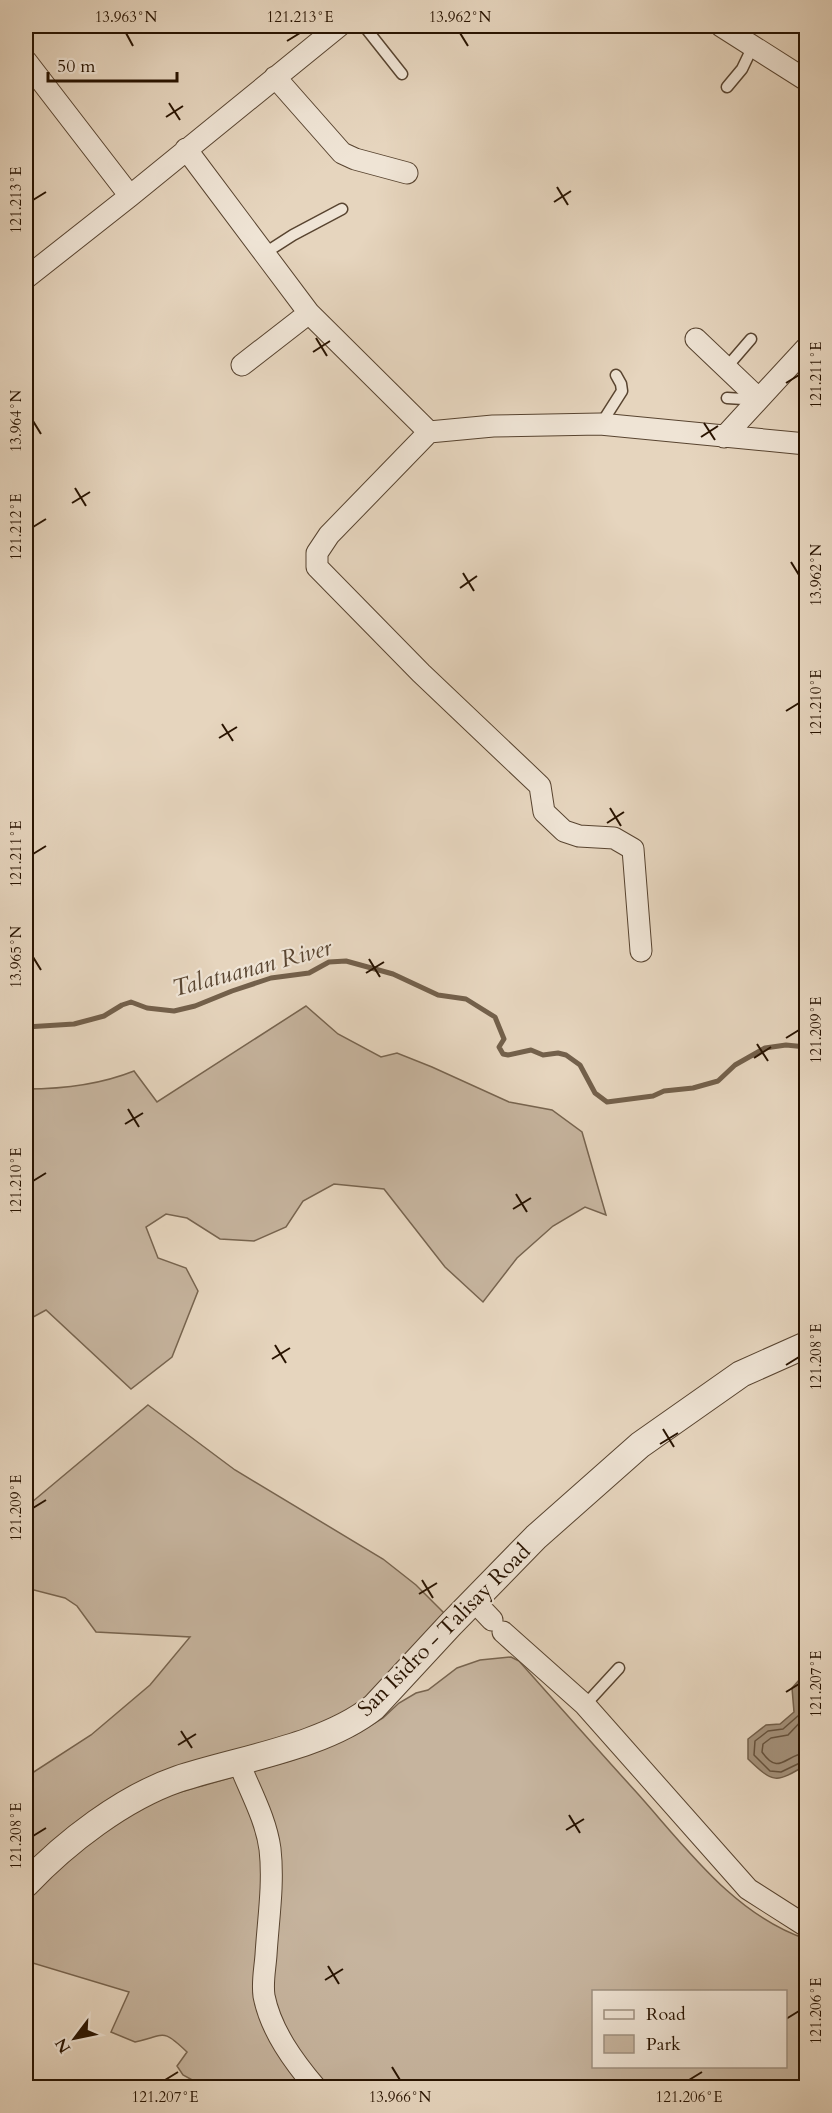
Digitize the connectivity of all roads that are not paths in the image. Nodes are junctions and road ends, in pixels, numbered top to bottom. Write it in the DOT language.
graph roads {
  1 [pos="339,26"];
  2 [pos="364,26"];
  3 [pos="721,26"];
  4 [pos="753,46"];
  5 [pos="26,61"];
  6 [pos="402,74"];
  7 [pos="275,76"];
  8 [pos="807,80"];
  9 [pos="727,87"];
  10 [pos="186,148"];
  11 [pos="407,173"];
  12 [pos="130,196"];
  13 [pos="342,209"];
  14 [pos="265,253"];
  15 [pos="26,278"];
  16 [pos="309,312"];
  17 [pos="696,339"];
  18 [pos="751,339"];
  19 [pos="807,348"];
  20 [pos="242,365"];
  21 [pos="726,368"];
  22 [pos="616,375"];
  23 [pos="757,397"];
  24 [pos="727,398"];
  25 [pos="600,424"];
  26 [pos="429,432"];
  27 [pos="724,437"];
  28 [pos="807,444"];
  29 [pos="641,951"];
  30 [pos="807,1345"];
  31 [pos="473,1600"];
  32 [pos="619,1668"];
  33 [pos="585,1705"];
  34 [pos="239,1763"];
  35 [pos="26,1884"];
  36 [pos="807,1926"];
  37 [pos="316,2088"];
  1 -- 7 [label="street"];
  2 -- 6 [label="lane"];
  3 -- 4 [label="street"];
  4 -- 8 [label="street"];
  4 -- 9 [label="lane"];
  5 -- 12 [label="street"];
  7 -- 10 [label="street"];
  7 -- 11 [label="street"];
  10 -- 12 [label="street"];
  10 -- 14 [label="street"];
  12 -- 15 [label="street"];
  13 -- 14 [label="lane"];
  14 -- 16 [label="street"];
  16 -- 20 [label="street"];
  16 -- 26 [label="street"];
  17 -- 21 [label="street"];
  18 -- 21 [label="lane"];
  19 -- 23 [label="street"];
  21 -- 23 [label="street"];
  22 -- 25 [label="lane"];
  23 -- 24 [label="lane"];
  23 -- 27 [label="street"];
  25 -- 26 [label="street"];
  25 -- 27 [label="street"];
  26 -- 29 [label="street"];
  27 -- 28 [label="street"];
  30 -- 31 [label="street, San Isidro - Talisay Road"];
  31 -- 33 [label="street"];
  31 -- 34 [label="street, San Isidro - Talisay Road"];
  32 -- 33 [label="lane"];
  33 -- 36 [label="street"];
  34 -- 35 [label="street, San Isidro - Talisay Road"];
  34 -- 37 [label="street"];
}
